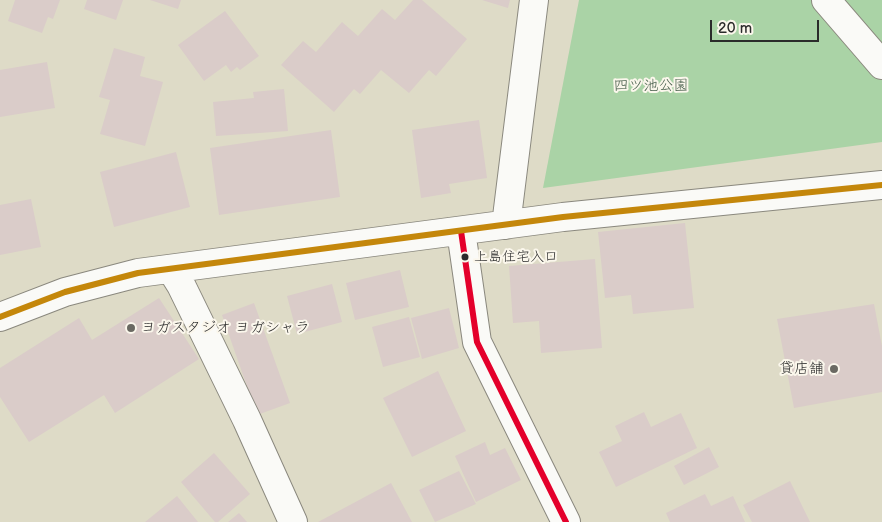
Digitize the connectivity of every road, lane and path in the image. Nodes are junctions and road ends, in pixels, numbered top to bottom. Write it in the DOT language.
graph roads {
  1 [pos="534,0"];
  2 [pos="826,0"];
  3 [pos="882,65"];
  4 [pos="882,185"];
  5 [pos="506,225"];
  6 [pos="460,231"];
  7 [pos="171,269"];
  8 [pos="0,317"];
  9 [pos="293,522"];
  10 [pos="566,522"];
  1 -- 5 [label="street"];
  2 -- 3 [label="street"];
  4 -- 5 [label="street"];
  5 -- 6 [label="street"];
  6 -- 7 [label="street"];
  6 -- 10 [label="street"];
  7 -- 8 [label="street"];
  7 -- 9 [label="street"];
}
